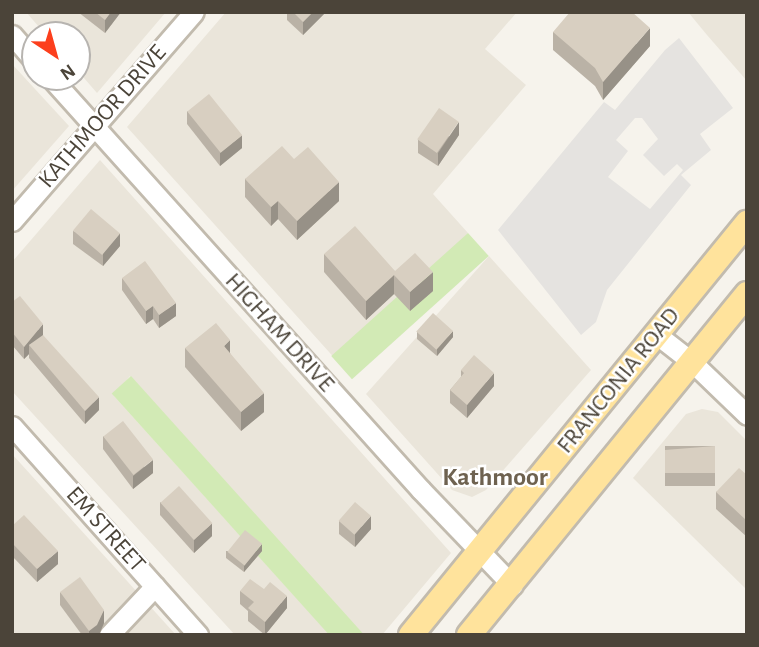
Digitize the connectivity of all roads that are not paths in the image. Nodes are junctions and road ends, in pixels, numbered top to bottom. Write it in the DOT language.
graph roads {
  1 [pos="194,12"];
  2 [pos="62,91"];
  3 [pos="94,127"];
  4 [pos="12,221"];
  5 [pos="747,223"];
  6 [pos="747,294"];
  7 [pos="656,334"];
  8 [pos="692,362"];
  9 [pos="747,415"];
  10 [pos="12,426"];
  11 [pos="480,553"];
  12 [pos="512,585"];
  13 [pos="155,586"];
  14 [pos="109,635"];
  15 [pos="198,635"];
  16 [pos="411,635"];
  17 [pos="469,635"];
  1 -- 3 [label="street, KATHMOOR DRIVE"];
  2 -- 3 [label="street, HIGHAM DRIVE"];
  3 -- 4 [label="street, KATHMOOR DRIVE"];
  3 -- 11 [label="street, HIGHAM DRIVE"];
  5 -- 7 [label="main road, FRANCONIA ROAD"];
  6 -- 8 [label="main road, FRANCONIA ROAD"];
  7 -- 8 [label="street"];
  7 -- 11 [label="main road, FRANCONIA ROAD"];
  8 -- 9 [label="street"];
  8 -- 12 [label="main road, FRANCONIA ROAD"];
  10 -- 13 [label="street, EM STREET"];
  11 -- 12 [label="street, HIGHAM DRIVE"];
  11 -- 16 [label="main road, FRANCONIA ROAD"];
  12 -- 17 [label="main road, FRANCONIA ROAD"];
  13 -- 14 [label="street"];
  13 -- 15 [label="street, EM STREET"];
}
